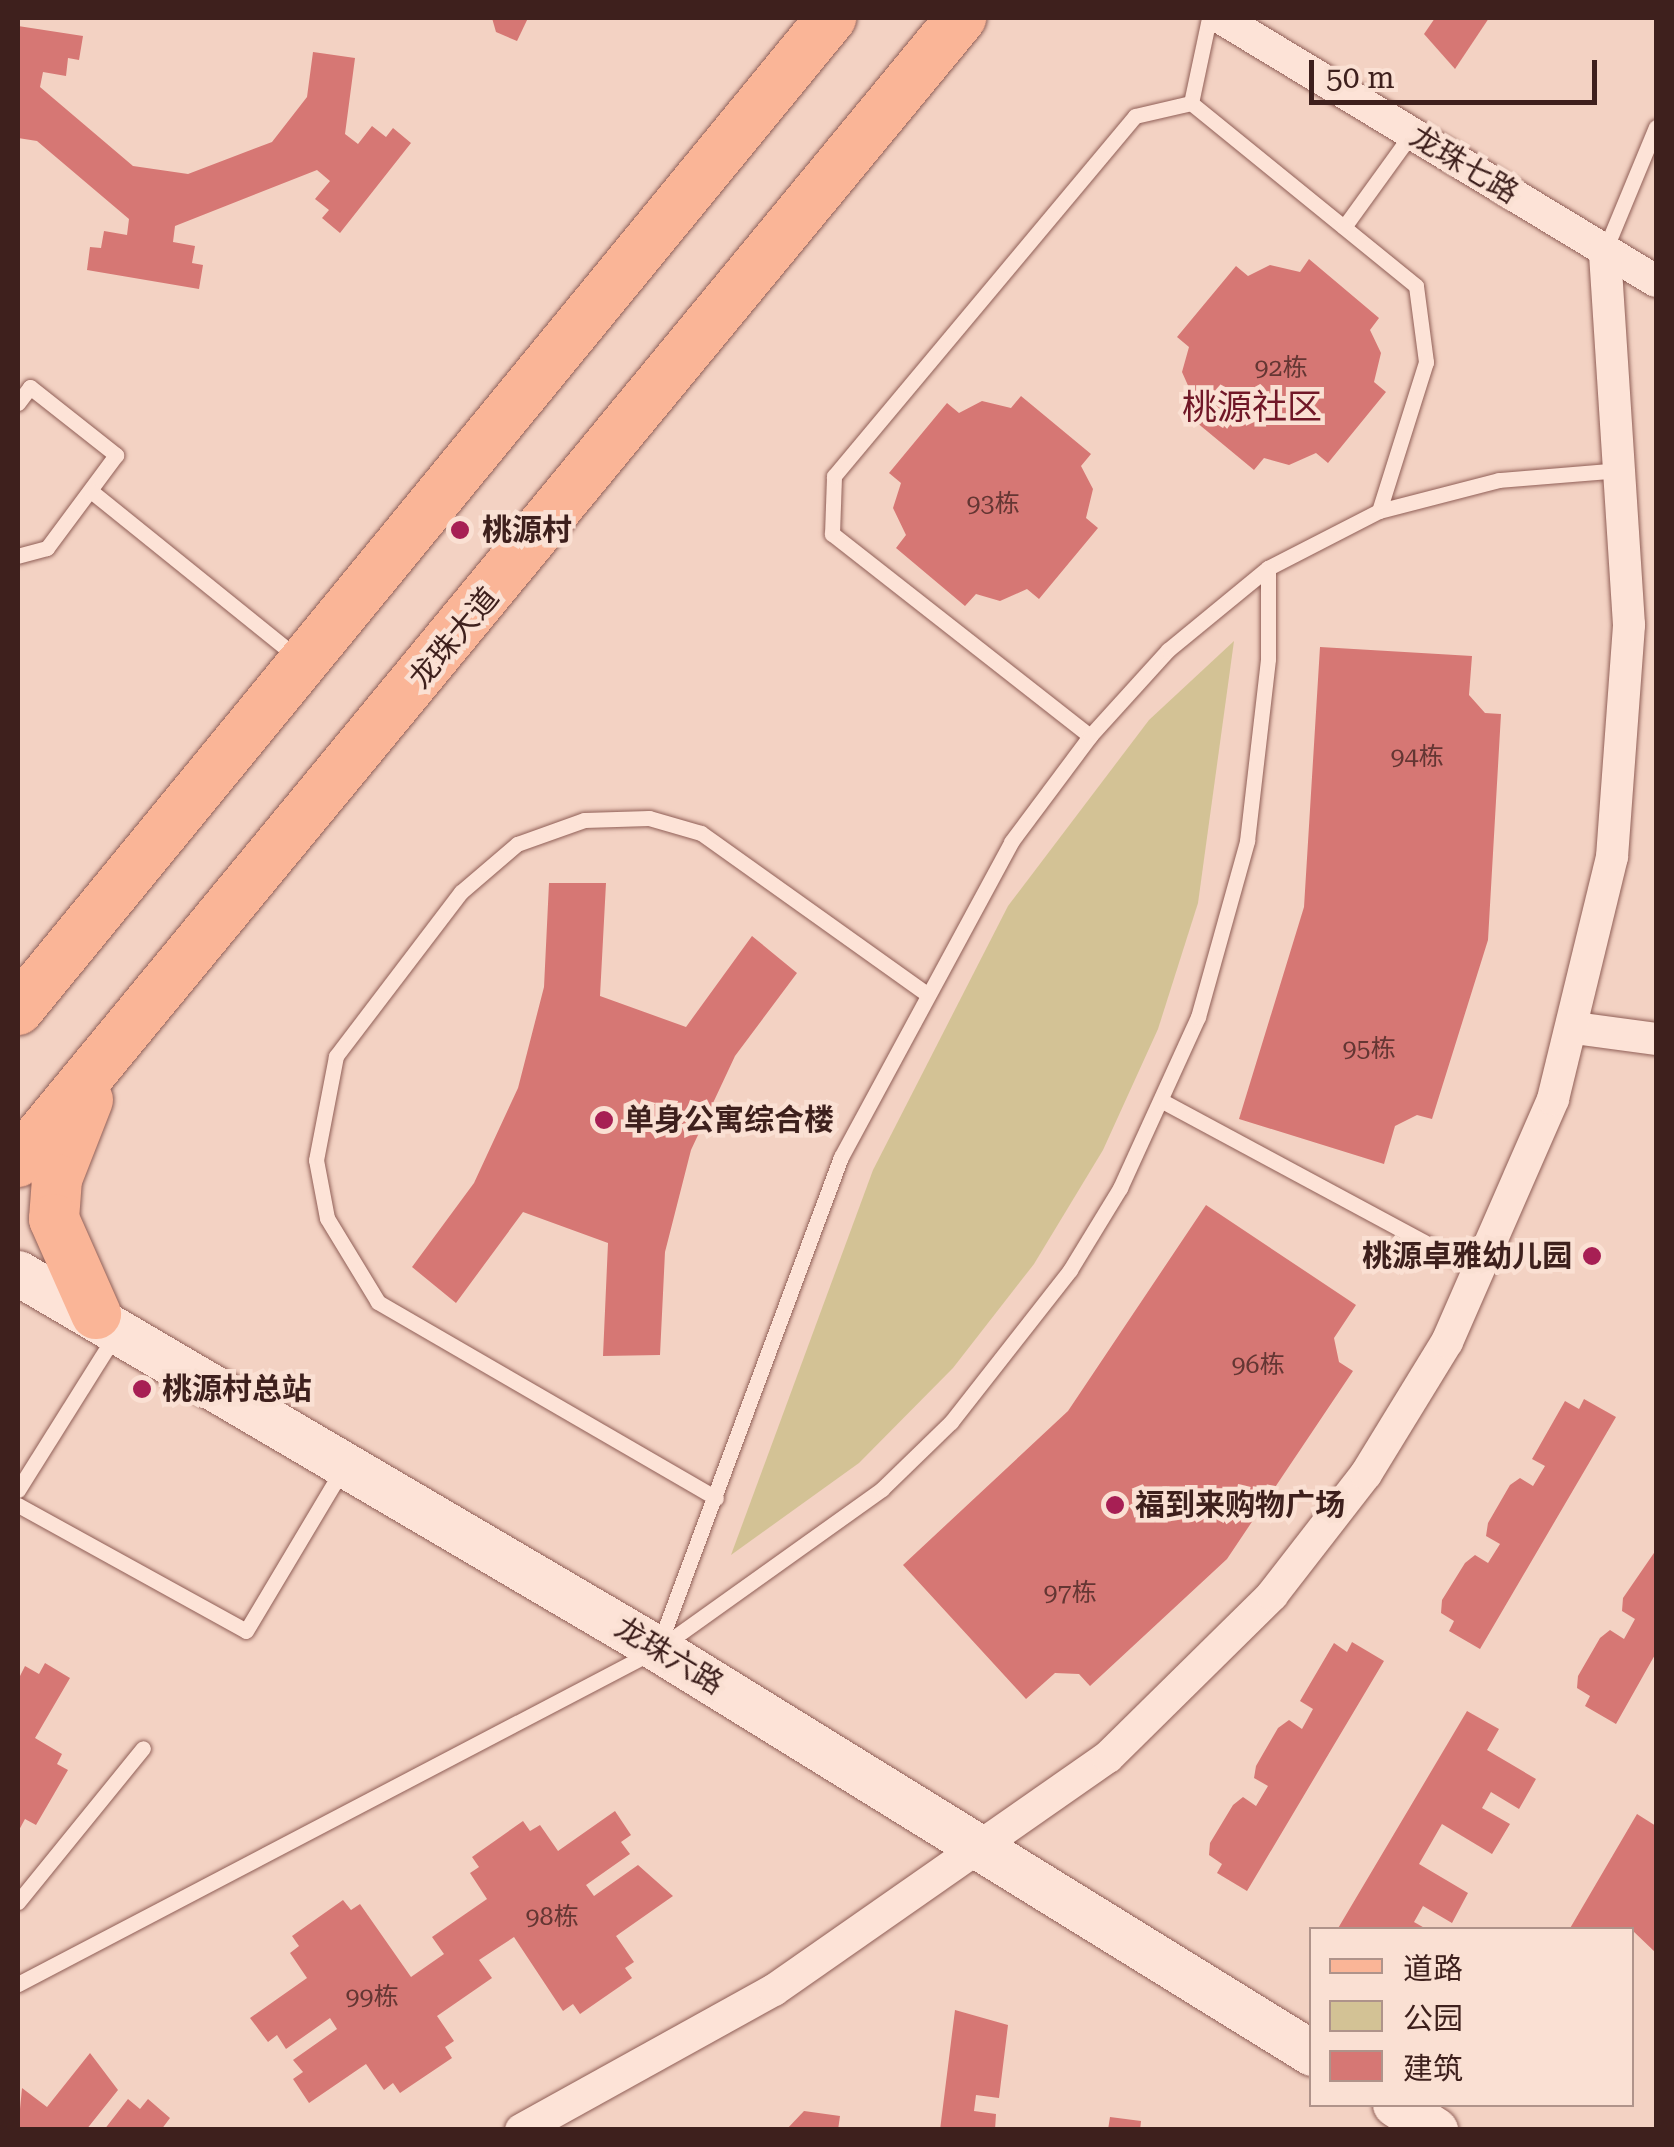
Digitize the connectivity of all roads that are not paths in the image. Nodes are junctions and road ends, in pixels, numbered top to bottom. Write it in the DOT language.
graph roads {
  1 [pos="831,18"];
  2 [pos="962,18"];
  3 [pos="1209,18"];
  4 [pos="1221,18"];
  5 [pos="1191,102"];
  6 [pos="1656,127"];
  7 [pos="1412,133"];
  8 [pos="1344,227"];
  9 [pos="1605,250"];
  10 [pos="1656,281"];
  11 [pos="18,403"];
  12 [pos="1620,470"];
  13 [pos="91,491"];
  14 [pos="1379,510"];
  15 [pos="18,556"];
  16 [pos="1268,568"];
  17 [pos="305,664"];
  18 [pos="1090,736"];
  19 [pos="924,992"];
  20 [pos="18,1010"];
  21 [pos="1575,1028"];
  22 [pos="129,1030"];
  23 [pos="1656,1039"];
  24 [pos="1164,1102"];
  25 [pos="18,1162"];
  26 [pos="18,1273"];
  27 [pos="1482,1274"];
  28 [pos="108,1322"];
  29 [pos="346,1462"];
  30 [pos="18,1490"];
  31 [pos="716,1498"];
  32 [pos="18,1504"];
  33 [pos="658,1649"];
  34 [pos="143,1748"];
  35 [pos="986,1850"];
  36 [pos="18,1902"];
  37 [pos="18,1984"];
  38 [pos="1309,2050"];
  39 [pos="1400,2107"];
  40 [pos="539,2126"];
  41 [pos="1436,2130"];
  1 -- 17 [label="main road"];
  2 -- 22 [label="main road, 龙珠大道"];
  3 -- 5 [label="lane"];
  4 -- 7 [label="street, 龙珠七路"];
  5 -- 8 [label="lane"];
  5 -- 18 [label="lane"];
  6 -- 9 [label="lane"];
  7 -- 8 [label="lane"];
  7 -- 9 [label="street, 龙珠七路"];
  8 -- 14 [label="lane"];
  9 -- 10 [label="street, 龙珠七路"];
  9 -- 12 [label="street"];
  11 -- 13 [label="lane"];
  12 -- 14 [label="lane"];
  12 -- 21 [label="street"];
  13 -- 15 [label="lane"];
  13 -- 17 [label="lane"];
  14 -- 16 [label="lane"];
  16 -- 18 [label="lane"];
  16 -- 24 [label="lane"];
  17 -- 20 [label="main road"];
  18 -- 19 [label="lane"];
  19 -- 31 [label="lane"];
  19 -- 31 [label="lane"];
  21 -- 23 [label="street"];
  21 -- 27 [label="street"];
  22 -- 25 [label="main road, 龙珠大道"];
  22 -- 28 [label="main road"];
  24 -- 27 [label="lane"];
  24 -- 33 [label="lane"];
  26 -- 28 [label="street, 龙珠六路"];
  27 -- 35 [label="street"];
  28 -- 29 [label="street, 龙珠六路"];
  28 -- 30 [label="lane"];
  29 -- 32 [label="lane"];
  29 -- 33 [label="street, 龙珠六路"];
  31 -- 33 [label="lane"];
  33 -- 35 [label="street, 龙珠六路"];
  33 -- 37 [label="lane"];
  34 -- 36 [label="lane"];
  35 -- 38 [label="street, 龙珠六路"];
  35 -- 40 [label="street"];
  39 -- 41 [label="street"];
}
